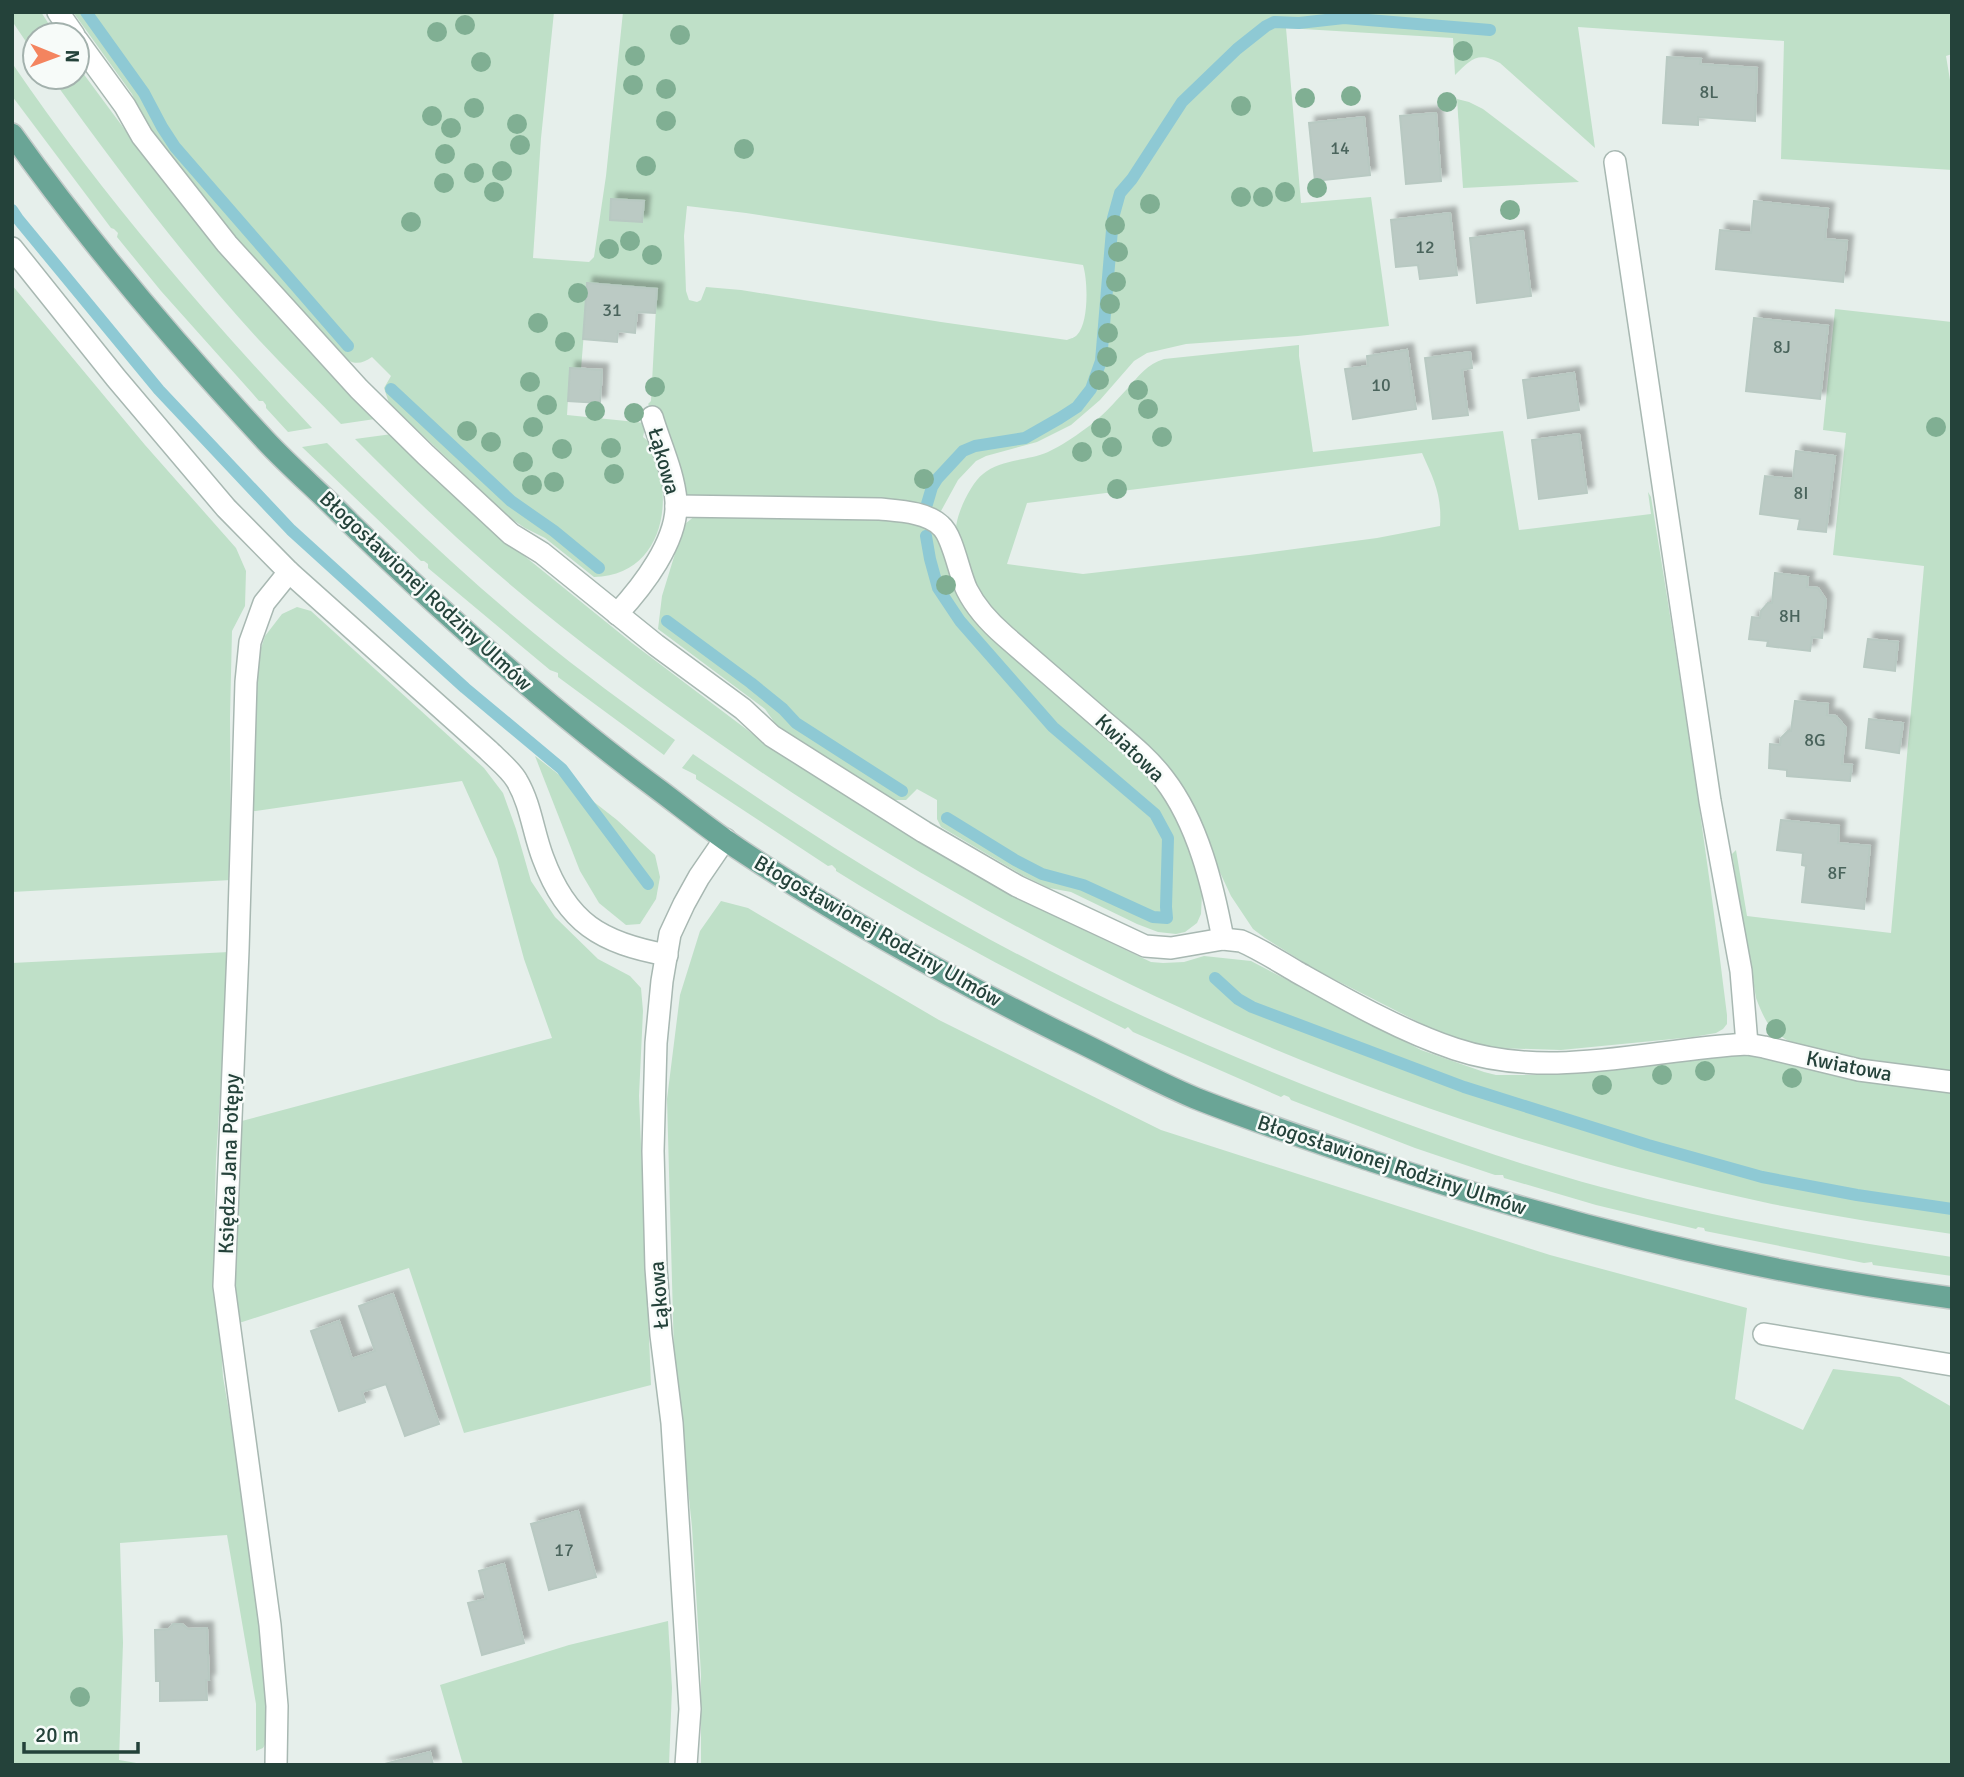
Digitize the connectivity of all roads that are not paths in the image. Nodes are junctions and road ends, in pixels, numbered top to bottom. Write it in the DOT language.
graph roads {
  1 [pos="91,59"];
  2 [pos="12,134"];
  3 [pos="1615,162"];
  4 [pos="12,248"];
  5 [pos="652,417"];
  6 [pos="676,506"];
  7 [pos="289,572"];
  8 [pos="617,614"];
  9 [pos="725,839"];
  10 [pos="1223,939"];
  11 [pos="667,955"];
  12 [pos="1747,1044"];
  13 [pos="1952,1083"];
  14 [pos="1952,1298"];
  15 [pos="1765,1334"];
  16 [pos="1952,1365"];
  17 [pos="276,1765"];
  18 [pos="686,1765"];
  1 -- 8 [label="street"];
  2 -- 9 [label="main road, Błogosławionej Rodziny Ulmów"];
  3 -- 12 [label="street"];
  4 -- 7 [label="street"];
  5 -- 6 [label="street, Łąkowa"];
  6 -- 8 [label="street, Łąkowa"];
  6 -- 10 [label="street, Kwiatowa"];
  7 -- 11 [label="street"];
  7 -- 17 [label="street, Księdza Jana Potępy"];
  8 -- 10 [label="street"];
  9 -- 11 [label="street, Łąkowa"];
  9 -- 14 [label="main road, Błogosławionej Rodziny Ulmów"];
  10 -- 12 [label="street, Kwiatowa"];
  11 -- 18 [label="street, Łąkowa"];
  12 -- 13 [label="street, Kwiatowa"];
  15 -- 16 [label="street"];
}
